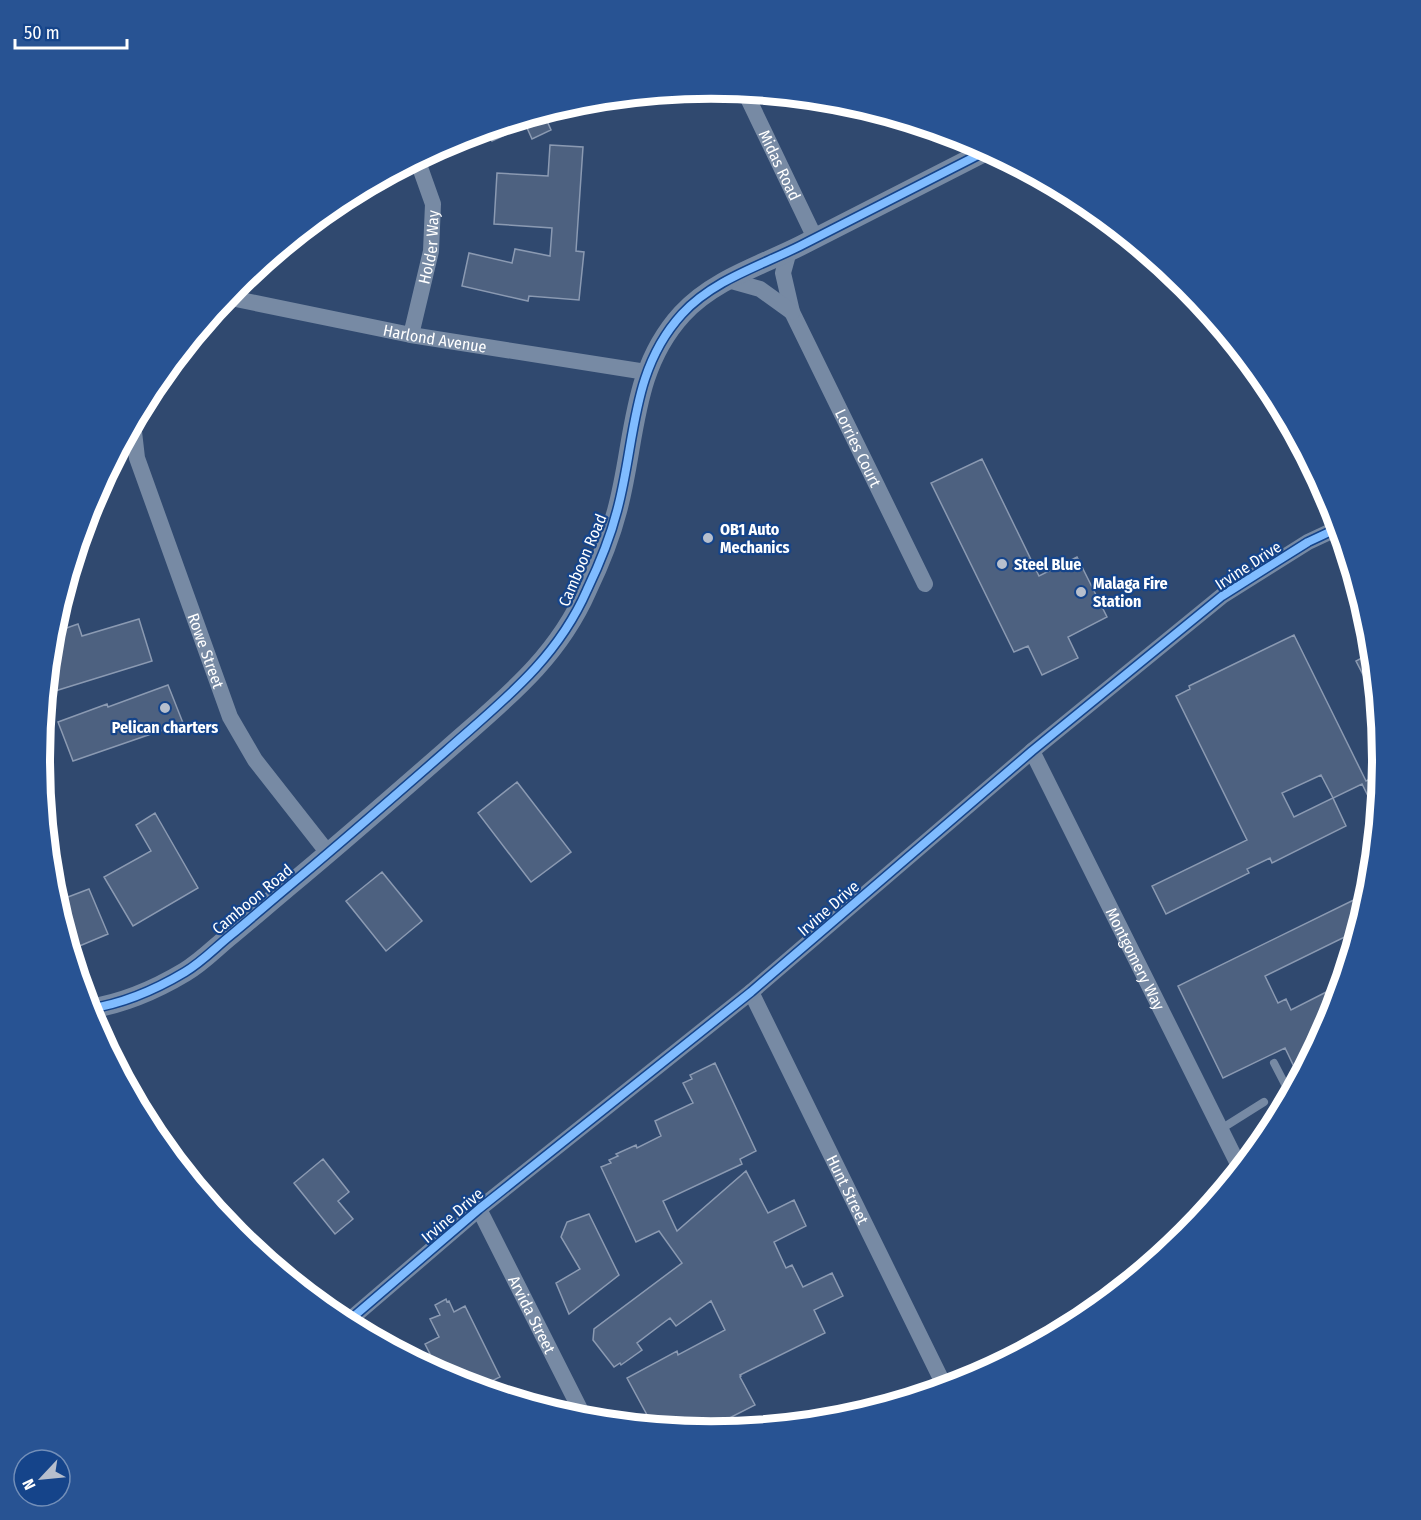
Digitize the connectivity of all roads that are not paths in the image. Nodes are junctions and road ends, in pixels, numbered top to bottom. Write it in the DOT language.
graph roads {
  1 [pos="749,100"];
  2 [pos="977,155"];
  3 [pos="420,166"];
  4 [pos="815,238"];
  5 [pos="789,251"];
  6 [pos="728,280"];
  7 [pos="237,299"];
  8 [pos="792,312"];
  9 [pos="411,335"];
  10 [pos="646,372"];
  11 [pos="134,436"];
  12 [pos="1330,532"];
  13 [pos="926,584"];
  14 [pos="1032,751"];
  15 [pos="328,853"];
  16 [pos="751,992"];
  17 [pos="98,1007"];
  18 [pos="1274,1063"];
  19 [pos="1286,1086"];
  20 [pos="1263,1102"];
  21 [pos="1221,1129"];
  22 [pos="1236,1160"];
  23 [pos="480,1209"];
  24 [pos="354,1316"];
  25 [pos="941,1379"];
  26 [pos="579,1407"];
  1 -- 4 [label="street, Midas Road"];
  2 -- 4 [label="street, Camboon Road"];
  3 -- 9 [label="street, Holder Way"];
  4 -- 5 [label="street, Camboon Road"];
  5 -- 6 [label="street, Camboon Road"];
  5 -- 8 [label="street, Lorries Court"];
  6 -- 8 [label="street, Lorries Court"];
  6 -- 10 [label="street, Camboon Road"];
  7 -- 9 [label="street, Harlond Avenue"];
  8 -- 13 [label="street, Lorries Court"];
  9 -- 10 [label="street, Harlond Avenue"];
  10 -- 15 [label="street, Camboon Road"];
  11 -- 15 [label="street, Rowe Street"];
  12 -- 14 [label="street, Irvine Drive"];
  14 -- 16 [label="street, Irvine Drive"];
  14 -- 21 [label="street, Montgomery Way"];
  15 -- 17 [label="street, Camboon Road"];
  16 -- 23 [label="street, Irvine Drive"];
  16 -- 25 [label="street, Hunt Street"];
  18 -- 19 [label="lane"];
  20 -- 21 [label="lane"];
  21 -- 22 [label="street, Montgomery Way"];
  23 -- 24 [label="street, Irvine Drive"];
  23 -- 26 [label="street, Arvida Street"];
}
